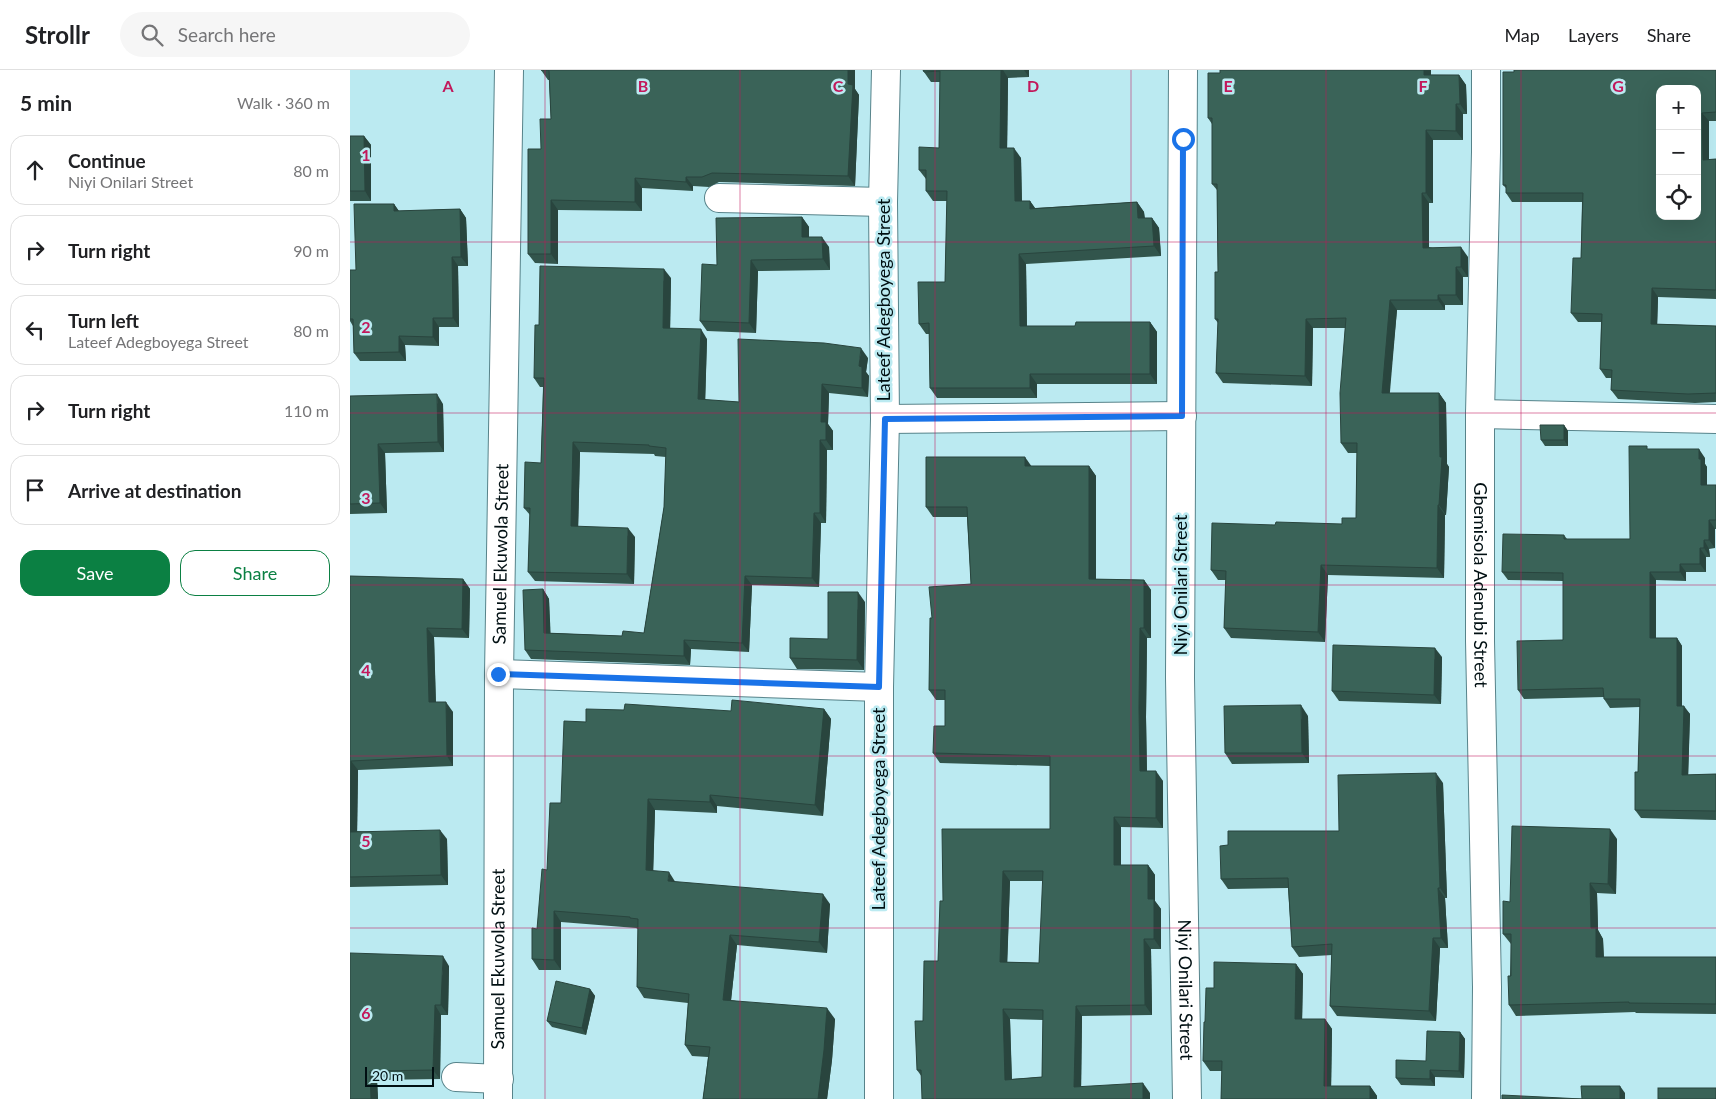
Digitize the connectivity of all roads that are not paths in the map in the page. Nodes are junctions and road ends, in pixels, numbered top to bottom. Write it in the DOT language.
graph roads {
  1 [pos="509,70"];
  2 [pos="886,70"];
  3 [pos="1184,70"];
  4 [pos="1486,70"];
  5 [pos="719,198"];
  6 [pos="883,202"];
  7 [pos="1480,414"];
  8 [pos="1182,416"];
  9 [pos="885,419"];
  10 [pos="1716,419"];
  11 [pos="498,674"];
  12 [pos="879,687"];
  13 [pos="456,1077"];
  14 [pos="498,1089"];
  15 [pos="879,1099"];
  16 [pos="1188,1099"];
  17 [pos="1486,1099"];
  1 -- 11 [label="street, Samuel Ekuwola Street"];
  2 -- 6 [label="street, Lateef Adegboyega Street"];
  3 -- 8 [label="street, Niyi Onilari Street"];
  4 -- 7 [label="street, Gbemisola Adenubi Street"];
  5 -- 6 [label="street"];
  6 -- 9 [label="street, Lateef Adegboyega Street"];
  7 -- 10 [label="street"];
  7 -- 17 [label="street, Gbemisola Adenubi Street"];
  8 -- 9 [label="street"];
  8 -- 16 [label="street, Niyi Onilari Street"];
  9 -- 12 [label="street, Lateef Adegboyega Street"];
  11 -- 12 [label="street"];
  11 -- 14 [label="street, Samuel Ekuwola Street"];
  12 -- 15 [label="street, Lateef Adegboyega Street"];
  13 -- 14 [label="street"];
}
